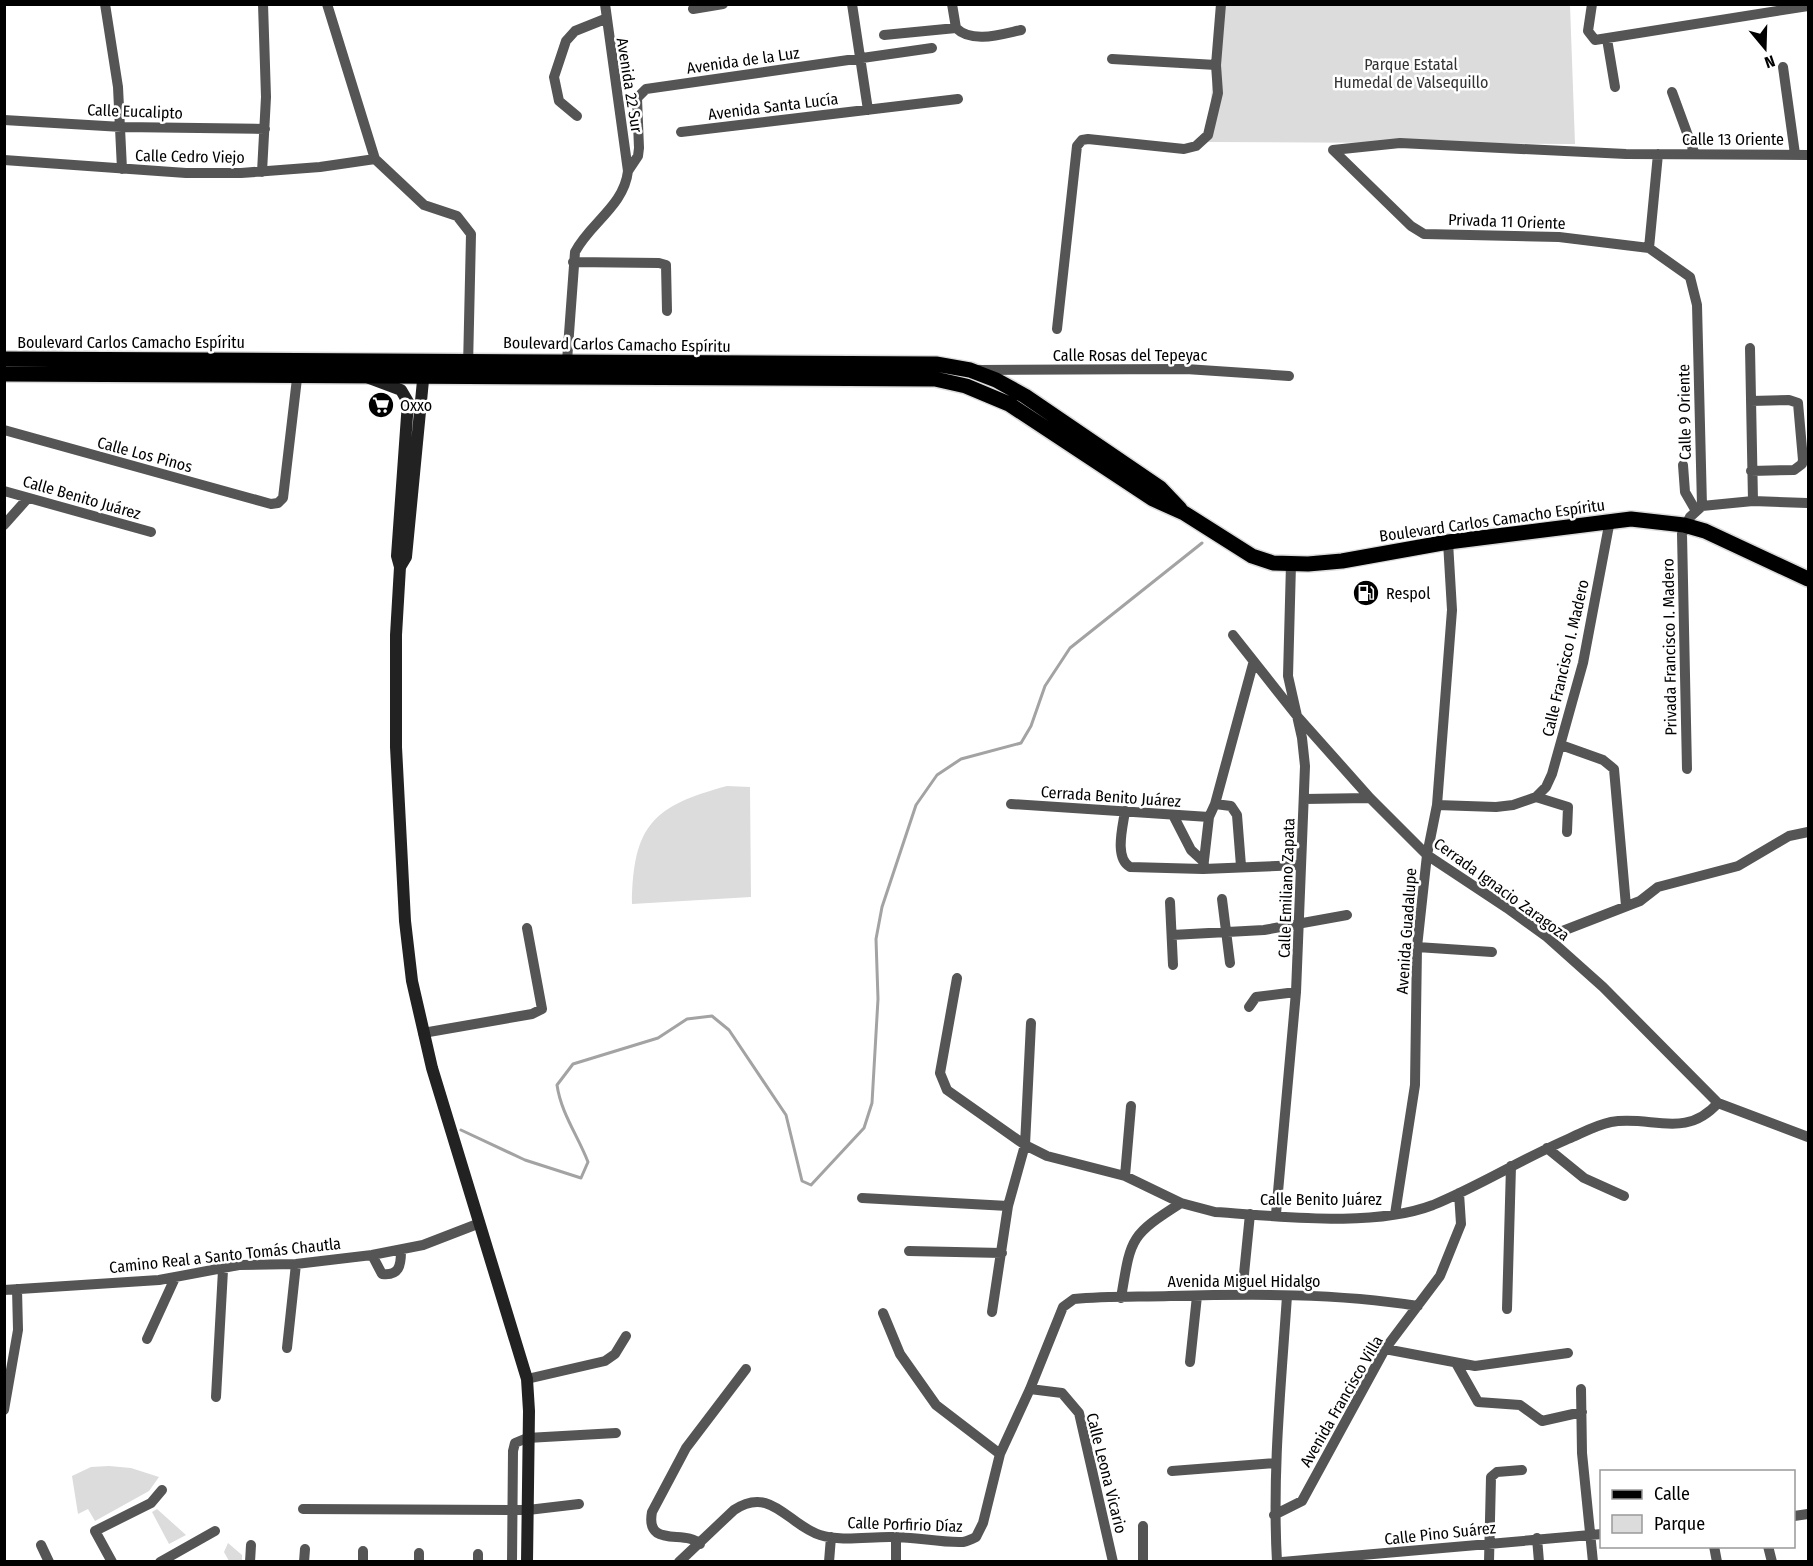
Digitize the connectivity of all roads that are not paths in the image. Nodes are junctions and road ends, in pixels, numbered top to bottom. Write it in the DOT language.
graph roads {
  1 [pos="105,4"];
  2 [pos="263,4"];
  3 [pos="327,4"];
  4 [pos="605,4"];
  5 [pos="723,4"];
  6 [pos="852,4"];
  7 [pos="952,4"];
  8 [pos="1221,4"];
  9 [pos="1592,4"];
  10 [pos="1809,6"];
  11 [pos="693,9"];
  12 [pos="605,19"];
  13 [pos="956,28"];
  14 [pos="1021,30"];
  15 [pos="884,35"];
  16 [pos="1606,39"];
  17 [pos="932,48"];
  18 [pos="861,58"];
  19 [pos="1112,59"];
  20 [pos="1216,65"];
  21 [pos="1783,67"];
  22 [pos="1615,87"];
  23 [pos="1672,92"];
  24 [pos="958,99"];
  25 [pos="868,110"];
  26 [pos="577,116"];
  27 [pos="4,120"];
  28 [pos="122,127"];
  29 [pos="265,129"];
  30 [pos="681,132"];
  31 [pos="1334,149"];
  32 [pos="1694,152"];
  33 [pos="1658,154"];
  34 [pos="1796,154"];
  35 [pos="1809,154"];
  36 [pos="375,159"];
  37 [pos="4,160"];
  38 [pos="122,169"];
  39 [pos="628,171"];
  40 [pos="261,172"];
  41 [pos="1649,248"];
  42 [pos="573,262"];
  43 [pos="1695,291"];
  44 [pos="667,311"];
  45 [pos="1057,329"];
  46 [pos="1750,348"];
  47 [pos="4,359"];
  48 [pos="297,360"];
  49 [pos="567,361"];
  50 [pos="424,368"];
  51 [pos="468,368"];
  52 [pos="970,370"];
  53 [pos="4,374"];
  54 [pos="299,376"];
  55 [pos="1289,376"];
  56 [pos="365,377"];
  57 [pos="406,396"];
  58 [pos="422,397"];
  59 [pos="1751,401"];
  60 [pos="4,430"];
  61 [pos="1683,465"];
  62 [pos="1752,471"];
  63 [pos="4,491"];
  64 [pos="28,498"];
  65 [pos="1753,501"];
  66 [pos="1807,503"];
  67 [pos="1699,508"];
  68 [pos="1184,513"];
  69 [pos="1610,520"];
  70 [pos="4,525"];
  71 [pos="1684,525"];
  72 [pos="151,532"];
  73 [pos="1448,542"];
  74 [pos="1291,564"];
  75 [pos="400,567"];
  76 [pos="1809,579"];
  77 [pos="1233,635"];
  78 [pos="1253,664"];
  79 [pos="1297,716"];
  80 [pos="1561,745"];
  81 [pos="1687,768"];
  82 [pos="1536,797"];
  83 [pos="1370,798"];
  84 [pos="1304,799"];
  85 [pos="1011,804"];
  86 [pos="1215,804"];
  87 [pos="1437,805"];
  88 [pos="1125,811"];
  89 [pos="1173,815"];
  90 [pos="1209,817"];
  91 [pos="1567,832"];
  92 [pos="1809,832"];
  93 [pos="1427,855"];
  94 [pos="1203,865"];
  95 [pos="1300,865"];
  96 [pos="1241,866"];
  97 [pos="1222,899"];
  98 [pos="1170,902"];
  99 [pos="1626,906"];
  100 [pos="1347,915"];
  101 [pos="1299,924"];
  102 [pos="527,928"];
  103 [pos="1226,932"];
  104 [pos="1172,935"];
  105 [pos="1547,937"];
  106 [pos="1417,947"];
  107 [pos="1492,952"];
  108 [pos="1230,963"];
  109 [pos="1173,965"];
  110 [pos="957,978"];
  111 [pos="1296,992"];
  112 [pos="1249,1007"];
  113 [pos="1031,1023"];
  114 [pos="423,1033"];
  115 [pos="1718,1103"];
  116 [pos="1131,1106"];
  117 [pos="1809,1137"];
  118 [pos="1024,1144"];
  119 [pos="1547,1148"];
  120 [pos="1511,1166"];
  121 [pos="1125,1176"];
  122 [pos="1459,1193"];
  123 [pos="1624,1196"];
  124 [pos="862,1198"];
  125 [pos="1180,1203"];
  126 [pos="1008,1206"];
  127 [pos="1250,1214"];
  128 [pos="1276,1214"];
  129 [pos="1395,1214"];
  130 [pos="480,1223"];
  131 [pos="401,1251"];
  132 [pos="909,1251"];
  133 [pos="1002,1253"];
  134 [pos="372,1255"];
  135 [pos="296,1264"];
  136 [pos="223,1270"];
  137 [pos="175,1278"];
  138 [pos="17,1289"];
  139 [pos="4,1290"];
  140 [pos="1242,1294"];
  141 [pos="1197,1296"];
  142 [pos="1287,1296"];
  143 [pos="1121,1298"];
  144 [pos="1069,1300"];
  145 [pos="1418,1306"];
  146 [pos="1507,1309"];
  147 [pos="992,1312"];
  148 [pos="883,1313"];
  149 [pos="626,1336"];
  150 [pos="147,1339"];
  151 [pos="287,1348"];
  152 [pos="1384,1349"];
  153 [pos="1569,1353"];
  154 [pos="1190,1362"];
  155 [pos="1456,1363"];
  156 [pos="746,1369"];
  157 [pos="527,1380"];
  158 [pos="1030,1389"];
  159 [pos="1581,1389"];
  160 [pos="216,1397"];
  161 [pos="4,1410"];
  162 [pos="1582,1412"];
  163 [pos="616,1433"];
  164 [pos="527,1438"];
  165 [pos="1000,1454"];
  166 [pos="1276,1463"];
  167 [pos="1522,1470"];
  168 [pos="1172,1471"];
  169 [pos="162,1490"];
  170 [pos="579,1504"];
  171 [pos="303,1509"];
  172 [pos="513,1510"];
  173 [pos="528,1510"];
  174 [pos="1274,1515"];
  175 [pos="1143,1526"];
  176 [pos="215,1531"];
  177 [pos="1596,1535"];
  178 [pos="831,1537"];
  179 [pos="896,1537"];
  180 [pos="1537,1538"];
  181 [pos="700,1544"];
  182 [pos="1488,1544"];
  183 [pos="40,1545"];
  184 [pos="250,1545"];
  185 [pos="305,1549"];
  186 [pos="1431,1549"];
  187 [pos="47,1558"];
  188 [pos="1380,1558"];
  189 [pos="681,1560"];
  190 [pos="34,1562"];
  191 [pos="112,1562"];
  192 [pos="160,1562"];
  193 [pos="250,1562"];
  194 [pos="304,1562"];
  195 [pos="512,1562"];
  196 [pos="527,1562"];
  197 [pos="695,1562"];
  198 [pos="829,1562"];
  199 [pos="896,1562"];
  200 [pos="1113,1562"];
  201 [pos="1143,1562"];
  202 [pos="1277,1562"];
  203 [pos="1282,1562"];
  204 [pos="1433,1562"];
  205 [pos="1489,1562"];
  206 [pos="1539,1562"];
  207 [pos="1593,1562"];
  1 -- 28 [label="street"];
  2 -- 29 [label="street"];
  3 -- 36 [label="street"];
  4 -- 12 [label="street, Avenida 22 Sur"];
  5 -- 11 [label="street"];
  6 -- 18 [label="street"];
  7 -- 13 [label="street"];
  8 -- 20 [label="street"];
  9 -- 16 [label="street"];
  10 -- 16 [label="street"];
  12 -- 26 [label="street"];
  12 -- 39 [label="street, Avenida 22 Sur"];
  13 -- 14 [label="street"];
  13 -- 15 [label="street"];
  16 -- 22 [label="street"];
  17 -- 18 [label="street, Avenida de la Luz"];
  18 -- 25 [label="street"];
  18 -- 39 [label="street, Avenida de la Luz"];
  19 -- 20 [label="street"];
  20 -- 45 [label="street"];
  21 -- 34 [label="street"];
  23 -- 32 [label="street"];
  24 -- 25 [label="street, Avenida Santa Lucía"];
  25 -- 30 [label="street, Avenida Santa Lucía"];
  27 -- 28 [label="street, Calle Eucalipto"];
  28 -- 29 [label="street, Calle Eucalipto"];
  28 -- 38 [label="street"];
  29 -- 40 [label="street"];
  31 -- 33 [label="street, Calle 13 Oriente"];
  31 -- 41 [label="street, Privada 11 Oriente"];
  32 -- 33 [label="street, Calle 13 Oriente"];
  32 -- 34 [label="street, Calle 13 Oriente"];
  33 -- 41 [label="street"];
  34 -- 35 [label="street, Calle 13 Oriente"];
  36 -- 40 [label="street, Calle Cedro Viejo"];
  36 -- 51 [label="street"];
  37 -- 38 [label="street, Calle Cedro Viejo"];
  38 -- 40 [label="street, Calle Cedro Viejo"];
  39 -- 42 [label="street, Avenida de la Luz"];
  41 -- 43 [label="street, Privada 11 Oriente"];
  42 -- 44 [label="street"];
  42 -- 49 [label="street"];
  43 -- 67 [label="street, Calle 9 Oriente"];
  46 -- 59 [label="street"];
  47 -- 48 [label="main road, Boulevard Carlos Camacho Espíritu"];
  48 -- 50 [label="main road, Boulevard Carlos Camacho Espíritu"];
  48 -- 54 [label="street"];
  49 -- 51 [label="main road, Boulevard Carlos Camacho Espíritu"];
  49 -- 52 [label="main road, Boulevard Carlos Camacho Espíritu"];
  50 -- 51 [label="main road, Boulevard Carlos Camacho Espíritu"];
  50 -- 56 [label="main road, Boulevard Carlos Camacho Espíritu"];
  50 -- 58 [label="main road"];
  51 -- 68 [label="main road, Boulevard Carlos Camacho Espíritu"];
  52 -- 55 [label="street, Calle Rosas del Tepeyac"];
  52 -- 68 [label="main road, Boulevard Carlos Camacho Espíritu"];
  53 -- 54 [label="main road, Boulevard Carlos Camacho Espíritu"];
  54 -- 56 [label="main road, Boulevard Carlos Camacho Espíritu"];
  54 -- 60 [label="street, Calle Los Pinos"];
  56 -- 57 [label="main road"];
  57 -- 58 [label="main road"];
  57 -- 75 [label="main road"];
  58 -- 75 [label="main road"];
  59 -- 62 [label="street"];
  59 -- 62 [label="street"];
  61 -- 67 [label="street"];
  62 -- 65 [label="street"];
  63 -- 64 [label="street, Calle Benito Juárez"];
  64 -- 70 [label="street"];
  64 -- 72 [label="street, Calle Benito Juárez"];
  65 -- 66 [label="street"];
  65 -- 67 [label="street"];
  67 -- 71 [label="street"];
  68 -- 74 [label="main road, Boulevard Carlos Camacho Espíritu"];
  69 -- 71 [label="main road, Boulevard Carlos Camacho Espíritu"];
  69 -- 73 [label="main road, Boulevard Carlos Camacho Espíritu"];
  69 -- 80 [label="street, Calle Francisco I. Madero"];
  71 -- 76 [label="main road, Boulevard Carlos Camacho Espíritu"];
  71 -- 81 [label="street, Privada Francisco I. Madero"];
  73 -- 74 [label="main road, Boulevard Carlos Camacho Espíritu"];
  73 -- 87 [label="street, Avenida Guadalupe"];
  74 -- 79 [label="street, Calle Emiliano Zapata"];
  75 -- 114 [label="main road"];
  77 -- 78 [label="street, Cerrada Ignacio Zaragoza"];
  78 -- 79 [label="street, Cerrada Ignacio Zaragoza"];
  78 -- 86 [label="street"];
  79 -- 83 [label="street, Cerrada Ignacio Zaragoza"];
  79 -- 84 [label="street, Calle Emiliano Zapata"];
  80 -- 82 [label="street, Calle Francisco I. Madero"];
  80 -- 99 [label="street"];
  82 -- 87 [label="street"];
  82 -- 91 [label="street"];
  83 -- 84 [label="street"];
  83 -- 93 [label="street, Cerrada Ignacio Zaragoza"];
  84 -- 95 [label="street, Calle Emiliano Zapata"];
  85 -- 88 [label="street, Cerrada Benito Juárez"];
  86 -- 90 [label="street"];
  86 -- 96 [label="street"];
  87 -- 93 [label="street, Avenida Guadalupe"];
  88 -- 89 [label="street, Cerrada Benito Juárez"];
  88 -- 94 [label="street"];
  89 -- 90 [label="street, Cerrada Benito Juárez"];
  89 -- 94 [label="street"];
  90 -- 94 [label="street"];
  92 -- 99 [label="street"];
  93 -- 105 [label="street, Cerrada Ignacio Zaragoza"];
  93 -- 106 [label="street, Avenida Guadalupe"];
  94 -- 96 [label="street"];
  95 -- 96 [label="street"];
  95 -- 101 [label="street, Calle Emiliano Zapata"];
  97 -- 103 [label="street"];
  98 -- 104 [label="street"];
  99 -- 105 [label="street"];
  100 -- 101 [label="street"];
  101 -- 103 [label="street"];
  101 -- 111 [label="street, Calle Emiliano Zapata"];
  102 -- 114 [label="street"];
  103 -- 104 [label="street"];
  103 -- 108 [label="street"];
  104 -- 109 [label="street"];
  105 -- 115 [label="street, Cerrada Ignacio Zaragoza"];
  106 -- 107 [label="street"];
  106 -- 129 [label="street, Avenida Guadalupe"];
  110 -- 118 [label="street, Calle Benito Juárez"];
  111 -- 112 [label="street"];
  111 -- 128 [label="street, Calle Emiliano Zapata"];
  113 -- 118 [label="street"];
  114 -- 130 [label="main road"];
  115 -- 117 [label="street"];
  115 -- 119 [label="street, Calle Benito Juárez"];
  116 -- 121 [label="street"];
  118 -- 121 [label="street, Calle Benito Juárez"];
  118 -- 126 [label="street"];
  119 -- 120 [label="street, Calle Benito Juárez"];
  119 -- 123 [label="street"];
  120 -- 122 [label="street, Calle Benito Juárez"];
  120 -- 146 [label="street"];
  121 -- 125 [label="street, Calle Benito Juárez"];
  122 -- 129 [label="street, Calle Benito Juárez"];
  122 -- 145 [label="street, Avenida Francisco Villa"];
  124 -- 126 [label="street"];
  125 -- 127 [label="street, Calle Benito Juárez"];
  125 -- 143 [label="street"];
  126 -- 133 [label="street"];
  127 -- 128 [label="street, Calle Benito Juárez"];
  127 -- 140 [label="street"];
  128 -- 129 [label="street, Calle Benito Juárez"];
  130 -- 131 [label="street, Camino Real a Santo Tomás Chautla"];
  130 -- 157 [label="main road"];
  131 -- 134 [label="street, Camino Real a Santo Tomás Chautla"];
  131 -- 134 [label="street"];
  132 -- 133 [label="street"];
  133 -- 147 [label="street"];
  134 -- 135 [label="street, Camino Real a Santo Tomás Chautla"];
  135 -- 136 [label="street, Camino Real a Santo Tomás Chautla"];
  135 -- 151 [label="street"];
  136 -- 137 [label="street, Camino Real a Santo Tomás Chautla"];
  136 -- 160 [label="street"];
  137 -- 138 [label="street, Camino Real a Santo Tomás Chautla"];
  137 -- 150 [label="street"];
  138 -- 139 [label="street, Camino Real a Santo Tomás Chautla"];
  138 -- 161 [label="street"];
  140 -- 141 [label="street, Avenida Miguel Hidalgo"];
  140 -- 142 [label="street, Avenida Miguel Hidalgo"];
  141 -- 143 [label="street, Avenida Miguel Hidalgo"];
  141 -- 154 [label="street"];
  142 -- 145 [label="street, Avenida Miguel Hidalgo"];
  142 -- 166 [label="street"];
  143 -- 144 [label="street, Avenida Miguel Hidalgo"];
  144 -- 158 [label="street, Calle Porfirio Díaz"];
  145 -- 152 [label="street, Avenida Francisco Villa"];
  148 -- 165 [label="street"];
  149 -- 157 [label="street"];
  152 -- 155 [label="street"];
  152 -- 174 [label="street, Avenida Francisco Villa"];
  153 -- 155 [label="street"];
  155 -- 162 [label="street"];
  156 -- 181 [label="street"];
  157 -- 164 [label="main road"];
  158 -- 165 [label="street, Calle Porfirio Díaz"];
  158 -- 200 [label="street, Calle Leona Vicario"];
  159 -- 162 [label="street"];
  162 -- 177 [label="street"];
  163 -- 164 [label="street"];
  164 -- 172 [label="street"];
  164 -- 173 [label="main road"];
  165 -- 179 [label="street, Calle Porfirio Díaz"];
  166 -- 168 [label="street"];
  166 -- 174 [label="street"];
  167 -- 182 [label="street"];
  169 -- 191 [label="street"];
  170 -- 173 [label="street"];
  171 -- 172 [label="street"];
  172 -- 173 [label="street"];
  172 -- 195 [label="street"];
  173 -- 196 [label="main road"];
  174 -- 202 [label="street"];
  175 -- 201 [label="street"];
  176 -- 192 [label="street"];
  177 -- 180 [label="street, Calle Pino Suárez"];
  177 -- 207 [label="street"];
  178 -- 179 [label="street, Calle Porfirio Díaz"];
  178 -- 181 [label="street, Calle Porfirio Díaz"];
  178 -- 198 [label="street"];
  179 -- 199 [label="street"];
  180 -- 182 [label="street, Calle Pino Suárez"];
  180 -- 206 [label="street"];
  181 -- 189 [label="street, Calle Porfirio Díaz"];
  182 -- 186 [label="street, Calle Pino Suárez"];
  182 -- 205 [label="street"];
  183 -- 187 [label="street"];
  184 -- 193 [label="street"];
  185 -- 194 [label="street"];
  186 -- 188 [label="street, Calle Pino Suárez"];
  186 -- 204 [label="street"];
  187 -- 190 [label="street"];
  188 -- 203 [label="street, Calle Pino Suárez"];
  189 -- 197 [label="street"];
}
